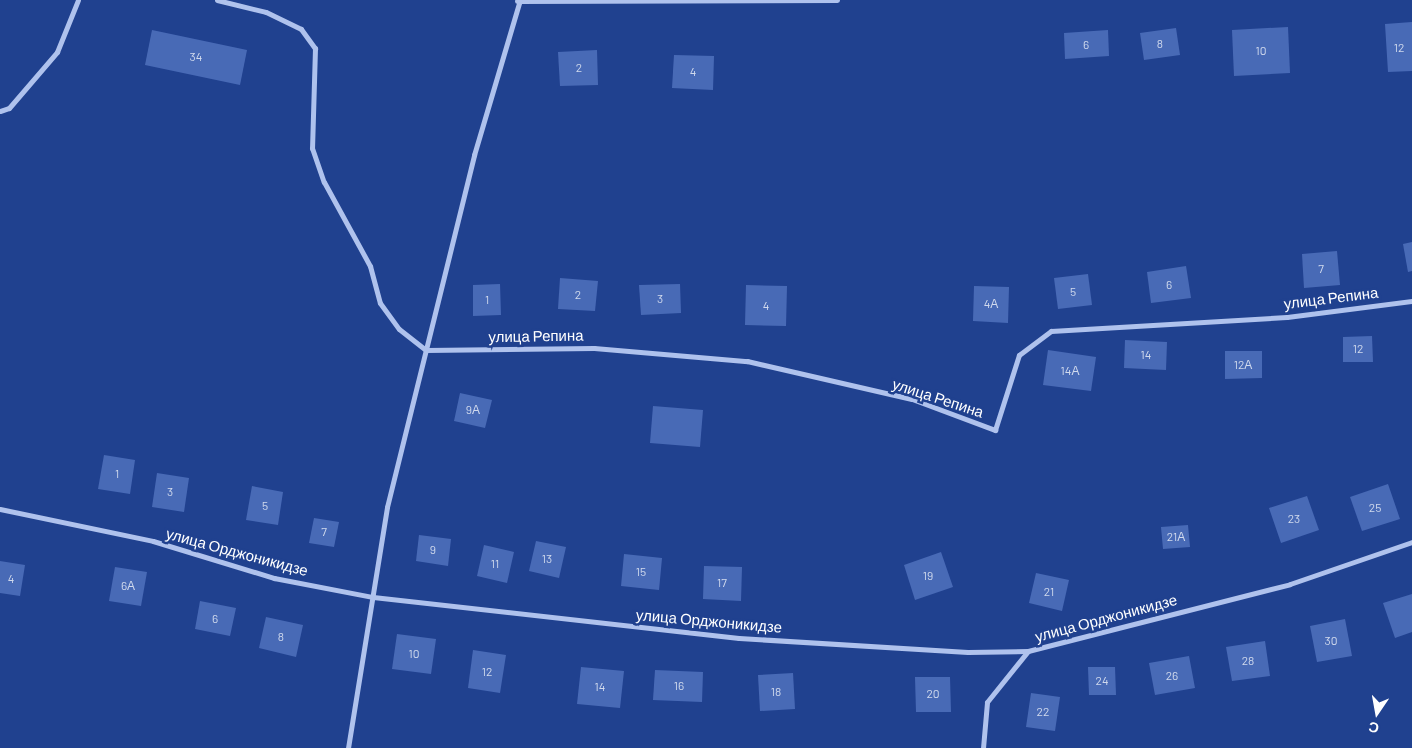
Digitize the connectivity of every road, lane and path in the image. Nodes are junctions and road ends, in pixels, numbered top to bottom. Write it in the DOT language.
graph roads {
  1 [pos="78,0"];
  2 [pos="217,0"];
  3 [pos="837,0"];
  4 [pos="518,1"];
  5 [pos="0,111"];
  6 [pos="1412,301"];
  7 [pos="426,350"];
  8 [pos="0,509"];
  9 [pos="1412,542"];
  10 [pos="373,598"];
  11 [pos="1028,652"];
  12 [pos="348,748"];
  13 [pos="983,748"];
  1 -- 5 [label="street"];
  2 -- 7 [label="street"];
  3 -- 4 [label="street"];
  4 -- 7 [label="street"];
  6 -- 7 [label="street, улица Репина"];
  7 -- 10 [label="street"];
  8 -- 10 [label="street, улица Орджоникидзе"];
  9 -- 11 [label="street, улица Орджоникидзе"];
  10 -- 11 [label="street, улица Орджоникидзе"];
  10 -- 12 [label="street"];
  11 -- 13 [label="street"];
}
